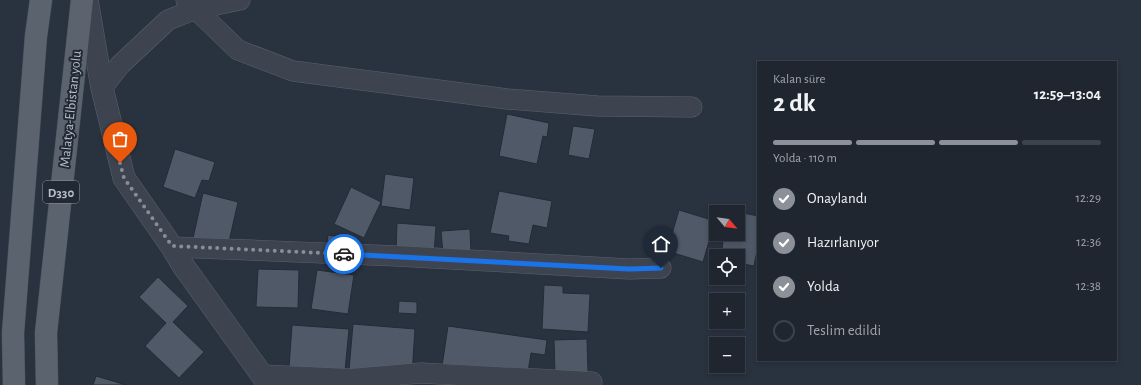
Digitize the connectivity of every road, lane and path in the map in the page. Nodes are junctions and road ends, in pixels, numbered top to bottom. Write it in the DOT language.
graph roads {
  1 [pos="41,0"];
  2 [pos="82,0"];
  3 [pos="87,0"];
  4 [pos="240,0"];
  5 [pos="191,4"];
  6 [pos="102,88"];
  7 [pos="692,107"];
  8 [pos="172,246"];
  9 [pos="661,268"];
  10 [pos="265,380"];
  11 [pos="592,382"];
  12 [pos="14,385"];
  13 [pos="47,385"];
  1 -- 12 [label="main road, D330"];
  2 -- 13 [label="main road, Malatya-Elbistan yolu / D330"];
  3 -- 6 [label="street"];
  4 -- 5 [label="street"];
  5 -- 6 [label="street"];
  5 -- 7 [label="street"];
  6 -- 8 [label="street"];
  8 -- 9 [label="street"];
  8 -- 10 [label="street"];
  10 -- 11 [label="street"];
}
